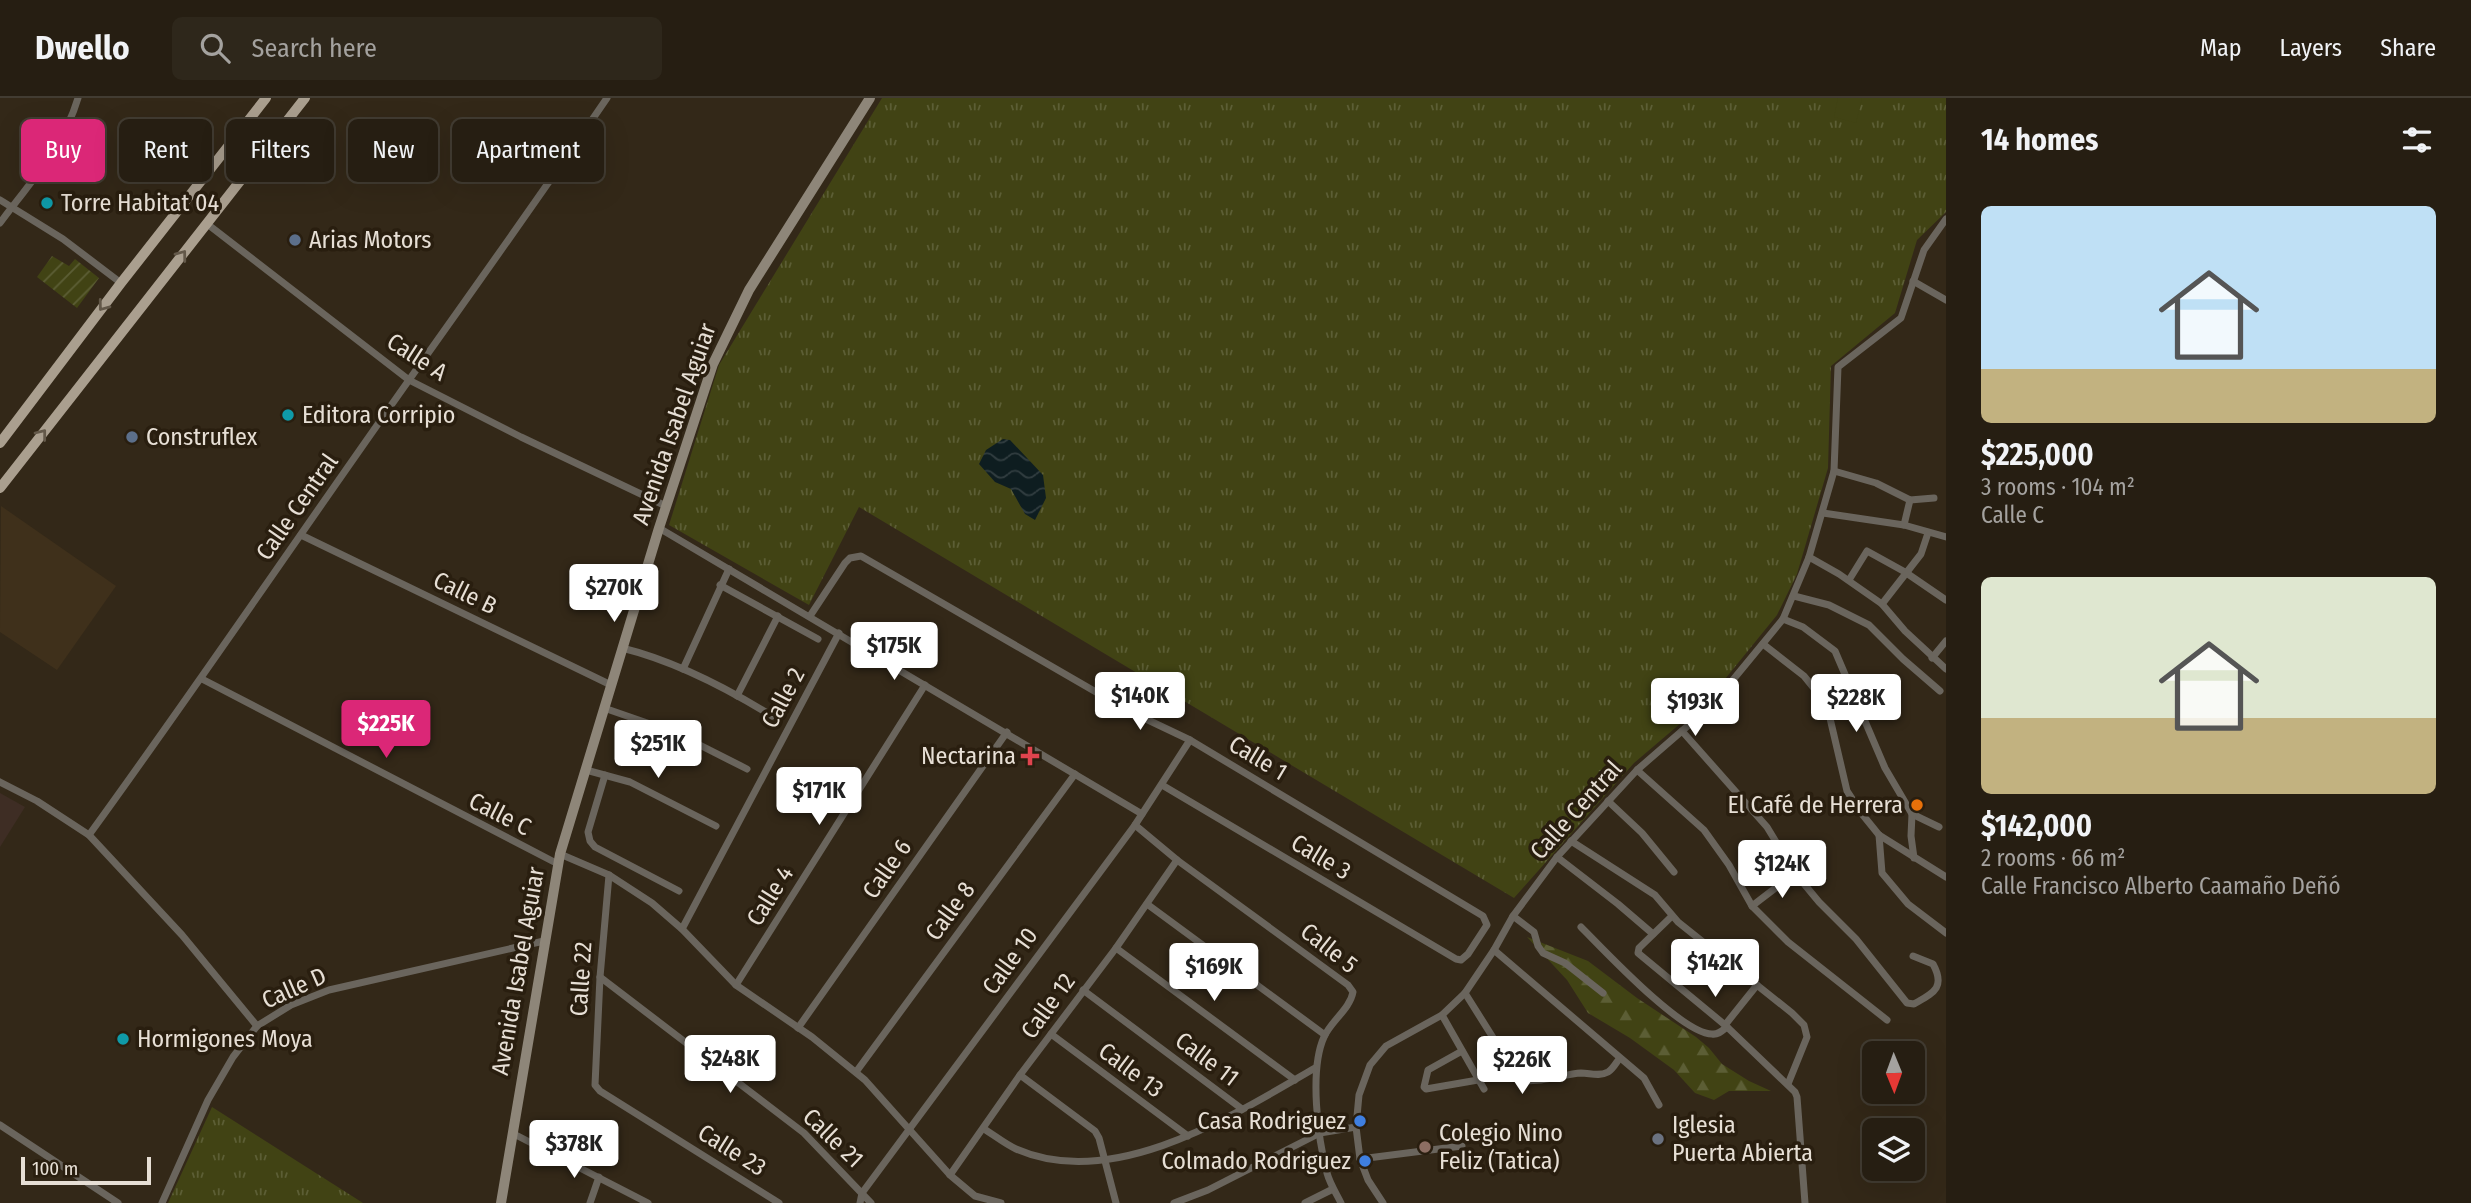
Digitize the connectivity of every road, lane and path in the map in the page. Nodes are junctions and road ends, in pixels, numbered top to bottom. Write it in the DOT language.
graph roads {
  1 [pos="78,98"];
  2 [pos="265,98"];
  3 [pos="305,98"];
  4 [pos="607,98"];
  5 [pos="870,98"];
  6 [pos="0,200"];
  7 [pos="12,208"];
  8 [pos="1946,219"];
  9 [pos="0,223"];
  10 [pos="206,223"];
  11 [pos="1913,281"];
  12 [pos="121,283"];
  13 [pos="1946,300"];
  14 [pos="409,380"];
  15 [pos="0,443"];
  16 [pos="1834,471"];
  17 [pos="0,488"];
  18 [pos="1934,498"];
  19 [pos="1910,500"];
  20 [pos="666,506"];
  21 [pos="1823,513"];
  22 [pos="1904,525"];
  23 [pos="659,528"];
  24 [pos="1928,533"];
  25 [pos="302,535"];
  26 [pos="1946,537"];
  27 [pos="1809,557"];
  28 [pos="729,569"];
  29 [pos="1905,572"];
  30 [pos="1849,580"];
  31 [pos="720,585"];
  32 [pos="1794,596"];
  33 [pos="1946,600"];
  34 [pos="1882,604"];
  35 [pos="778,616"];
  36 [pos="810,616"];
  37 [pos="1783,619"];
  38 [pos="839,633"];
  39 [pos="818,639"];
  40 [pos="1946,641"];
  41 [pos="1763,645"];
  42 [pos="622,648"];
  43 [pos="1932,658"];
  44 [pos="683,669"];
  45 [pos="1946,669"];
  46 [pos="202,679"];
  47 [pos="611,685"];
  48 [pos="925,685"];
  49 [pos="1940,691"];
  50 [pos="737,696"];
  51 [pos="604,708"];
  52 [pos="772,716"];
  53 [pos="1682,731"];
  54 [pos="1007,732"];
  55 [pos="1190,740"];
  56 [pos="747,769"];
  57 [pos="586,770"];
  58 [pos="1637,770"];
  59 [pos="1075,774"];
  60 [pos="605,775"];
  61 [pos="0,782"];
  62 [pos="1162,785"];
  63 [pos="1608,801"];
  64 [pos="1142,814"];
  65 [pos="1912,814"];
  66 [pos="1135,825"];
  67 [pos="716,826"];
  68 [pos="1939,827"];
  69 [pos="89,835"];
  70 [pos="1879,835"];
  71 [pos="1572,841"];
  72 [pos="1557,858"];
  73 [pos="1914,858"];
  74 [pos="559,859"];
  75 [pos="1177,860"];
  76 [pos="1674,872"];
  77 [pos="1795,873"];
  78 [pos="609,875"];
  79 [pos="1946,877"];
  80 [pos="678,891"];
  81 [pos="1147,904"];
  82 [pos="1752,906"];
  83 [pos="1513,916"];
  84 [pos="1672,916"];
  85 [pos="1581,927"];
  86 [pos="682,929"];
  87 [pos="1946,933"];
  88 [pos="1653,934"];
  89 [pos="544,941"];
  90 [pos="1116,948"];
  91 [pos="1494,950"];
  92 [pos="1913,956"];
  93 [pos="1461,960"];
  94 [pos="600,977"];
  95 [pos="736,985"];
  96 [pos="1757,985"];
  97 [pos="1083,990"];
  98 [pos="1465,993"];
  99 [pos="1603,993"];
  100 [pos="1442,1016"];
  101 [pos="1887,1020"];
  102 [pos="257,1026"];
  103 [pos="1726,1026"];
  104 [pos="798,1028"];
  105 [pos="1051,1034"];
  106 [pos="1325,1035"];
  107 [pos="1462,1051"];
  108 [pos="1619,1059"];
  109 [pos="1315,1068"];
  110 [pos="856,1072"];
  111 [pos="1020,1075"];
  112 [pos="1295,1080"];
  113 [pos="1478,1080"];
  114 [pos="1788,1084"];
  115 [pos="595,1085"];
  116 [pos="1484,1089"];
  117 [pos="1659,1105"];
  118 [pos="1242,1109"];
  119 [pos="0,1125"];
  120 [pos="1356,1127"];
  121 [pos="984,1129"];
  122 [pos="909,1130"];
  123 [pos="512,1133"];
  124 [pos="1320,1133"];
  125 [pos="1188,1136"];
  126 [pos="1462,1146"];
  127 [pos="1360,1159"];
  128 [pos="1106,1161"];
  129 [pos="950,1175"];
  130 [pos="599,1177"];
  131 [pos="1333,1189"];
  132 [pos="862,1194"];
  133 [pos="118,1203"];
  134 [pos="162,1203"];
  135 [pos="500,1203"];
  136 [pos="590,1203"];
  137 [pos="648,1203"];
  138 [pos="779,1203"];
  139 [pos="860,1203"];
  140 [pos="871,1203"];
  141 [pos="1000,1203"];
  142 [pos="1116,1203"];
  143 [pos="1174,1203"];
  144 [pos="1305,1203"];
  145 [pos="1341,1203"];
  146 [pos="1383,1203"];
  147 [pos="1805,1203"];
  1 -- 7 [label="street"];
  2 -- 12 [label="main road"];
  3 -- 10 [label="main road"];
  4 -- 14 [label="street, Calle Central"];
  5 -- 20 [label="main road, Avenida Isabel Aguiar"];
  6 -- 7 [label="street"];
  7 -- 9 [label="street"];
  7 -- 12 [label="street"];
  8 -- 11 [label="street, Calle Central"];
  10 -- 14 [label="street, Calle A"];
  17 -- 10 [label="main road, one-way"];
  11 -- 13 [label="street"];
  11 -- 16 [label="street, Calle Central"];
  12 -- 15 [label="main road, one-way"];
  14 -- 20 [label="street, Calle A"];
  14 -- 25 [label="street, Calle Central"];
  16 -- 19 [label="street"];
  16 -- 21 [label="street, Calle Central"];
  18 -- 19 [label="street"];
  19 -- 22 [label="street"];
  20 -- 23 [label="main road, Avenida Isabel Aguiar"];
  21 -- 22 [label="street"];
  21 -- 27 [label="street, Calle Central"];
  22 -- 24 [label="street"];
  23 -- 28 [label="street"];
  23 -- 42 [label="main road, Avenida Isabel Aguiar"];
  24 -- 26 [label="street"];
  24 -- 29 [label="street"];
  25 -- 46 [label="street, Calle Central"];
  25 -- 47 [label="street, Calle B"];
  27 -- 30 [label="street"];
  27 -- 32 [label="street, Calle Central"];
  28 -- 31 [label="street"];
  28 -- 36 [label="street"];
  29 -- 30 [label="street"];
  29 -- 33 [label="street"];
  29 -- 34 [label="street"];
  30 -- 34 [label="street"];
  31 -- 35 [label="street"];
  31 -- 44 [label="street"];
  32 -- 37 [label="street, Calle Central"];
  32 -- 49 [label="street"];
  34 -- 43 [label="street"];
  35 -- 39 [label="street"];
  35 -- 50 [label="street"];
  36 -- 38 [label="street"];
  36 -- 55 [label="street, Calle 1"];
  37 -- 41 [label="street, Calle Central"];
  37 -- 65 [label="street"];
  38 -- 48 [label="street"];
  38 -- 86 [label="street, Calle 2"];
  40 -- 43 [label="street"];
  41 -- 53 [label="street, Calle Central"];
  41 -- 70 [label="street"];
  42 -- 44 [label="street"];
  42 -- 47 [label="main road, Avenida Isabel Aguiar"];
  43 -- 45 [label="street"];
  44 -- 50 [label="street"];
  46 -- 69 [label="street, Calle Central"];
  46 -- 74 [label="street, Calle C"];
  47 -- 51 [label="main road, Avenida Isabel Aguiar"];
  48 -- 54 [label="street"];
  48 -- 95 [label="street, Calle 4"];
  50 -- 52 [label="street"];
  51 -- 56 [label="street"];
  51 -- 57 [label="main road, Avenida Isabel Aguiar"];
  53 -- 58 [label="street, Calle Central"];
  53 -- 77 [label="street"];
  54 -- 59 [label="street"];
  54 -- 104 [label="street, Calle 6"];
  55 -- 62 [label="street, Calle 10"];
  55 -- 93 [label="street, Calle 1"];
  57 -- 60 [label="street"];
  57 -- 74 [label="main road, Avenida Isabel Aguiar"];
  58 -- 63 [label="street, Calle Central"];
  58 -- 82 [label="street"];
  59 -- 64 [label="street"];
  59 -- 110 [label="street, Calle 8"];
  60 -- 67 [label="street"];
  60 -- 80 [label="street"];
  61 -- 69 [label="street"];
  62 -- 64 [label="street, Calle 10"];
  62 -- 93 [label="street, Calle 3"];
  63 -- 71 [label="street, Calle Central"];
  63 -- 76 [label="street"];
  64 -- 66 [label="street, Calle 10"];
  65 -- 68 [label="street"];
  65 -- 73 [label="street"];
  66 -- 75 [label="street, Calle 5"];
  66 -- 122 [label="street, Calle 10"];
  69 -- 102 [label="street"];
  70 -- 73 [label="street"];
  70 -- 87 [label="street"];
  71 -- 72 [label="street, Calle Central"];
  71 -- 84 [label="street"];
  72 -- 83 [label="street, Calle Central"];
  72 -- 88 [label="street"];
  73 -- 79 [label="street"];
  74 -- 78 [label="street, Calle C"];
  74 -- 89 [label="main road, Avenida Isabel Aguiar"];
  75 -- 81 [label="street, Calle 12"];
  75 -- 106 [label="street, Calle 5"];
  77 -- 82 [label="street"];
  77 -- 92 [label="street"];
  78 -- 86 [label="street, Calle C"];
  78 -- 94 [label="street, Calle 22"];
  81 -- 90 [label="street, Calle 12"];
  81 -- 106 [label="street"];
  82 -- 101 [label="street"];
  83 -- 91 [label="street, Calle Central"];
  83 -- 99 [label="street"];
  84 -- 88 [label="street"];
  84 -- 96 [label="street"];
  85 -- 103 [label="street"];
  86 -- 95 [label="street, Calle C"];
  88 -- 103 [label="street"];
  89 -- 102 [label="street, Calle D"];
  89 -- 123 [label="main road, Avenida Isabel Aguiar"];
  90 -- 97 [label="street, Calle 12"];
  90 -- 112 [label="street"];
  91 -- 98 [label="street, Calle Central"];
  91 -- 108 [label="street"];
  94 -- 115 [label="street, Calle 22"];
  94 -- 132 [label="street, Calle 21"];
  95 -- 104 [label="street, Calle C"];
  96 -- 103 [label="street"];
  96 -- 114 [label="street"];
  97 -- 105 [label="street, Calle 12"];
  97 -- 118 [label="street, Calle 11"];
  98 -- 100 [label="street, Calle Central"];
  98 -- 108 [label="street"];
  100 -- 107 [label="street"];
  100 -- 120 [label="street, Calle Central"];
  102 -- 134 [label="street, Calle D"];
  103 -- 114 [label="street"];
  104 -- 110 [label="street, Calle C"];
  105 -- 111 [label="street, Calle 12"];
  105 -- 125 [label="street, Calle 13"];
  106 -- 109 [label="street, Calle 5"];
  107 -- 113 [label="street"];
  107 -- 113 [label="street"];
  108 -- 117 [label="street"];
  109 -- 112 [label="street"];
  109 -- 124 [label="street, Calle 5"];
  110 -- 122 [label="street, Calle C"];
  111 -- 121 [label="street, Calle 12"];
  111 -- 128 [label="street"];
  112 -- 118 [label="street"];
  113 -- 116 [label="street"];
  114 -- 147 [label="street"];
  115 -- 138 [label="street, Calle 23"];
  118 -- 125 [label="street"];
  119 -- 133 [label="street"];
  120 -- 124 [label="street"];
  120 -- 127 [label="street, Calle Central"];
  121 -- 128 [label="street"];
  121 -- 129 [label="street, Calle 12"];
  122 -- 129 [label="street, Calle C"];
  122 -- 132 [label="street, Calle 10"];
  123 -- 130 [label="street"];
  123 -- 135 [label="main road, Avenida Isabel Aguiar"];
  124 -- 131 [label="street, Calle 5"];
  124 -- 143 [label="street"];
  125 -- 128 [label="street"];
  126 -- 127 [label="street"];
  127 -- 146 [label="street, Calle Central"];
  128 -- 142 [label="street"];
  129 -- 141 [label="street, Calle C"];
  130 -- 136 [label="street"];
  130 -- 137 [label="street"];
  131 -- 144 [label="street"];
  131 -- 145 [label="street, Calle 5"];
  132 -- 139 [label="street, Calle 10"];
  132 -- 140 [label="street, Calle 21"];
}
